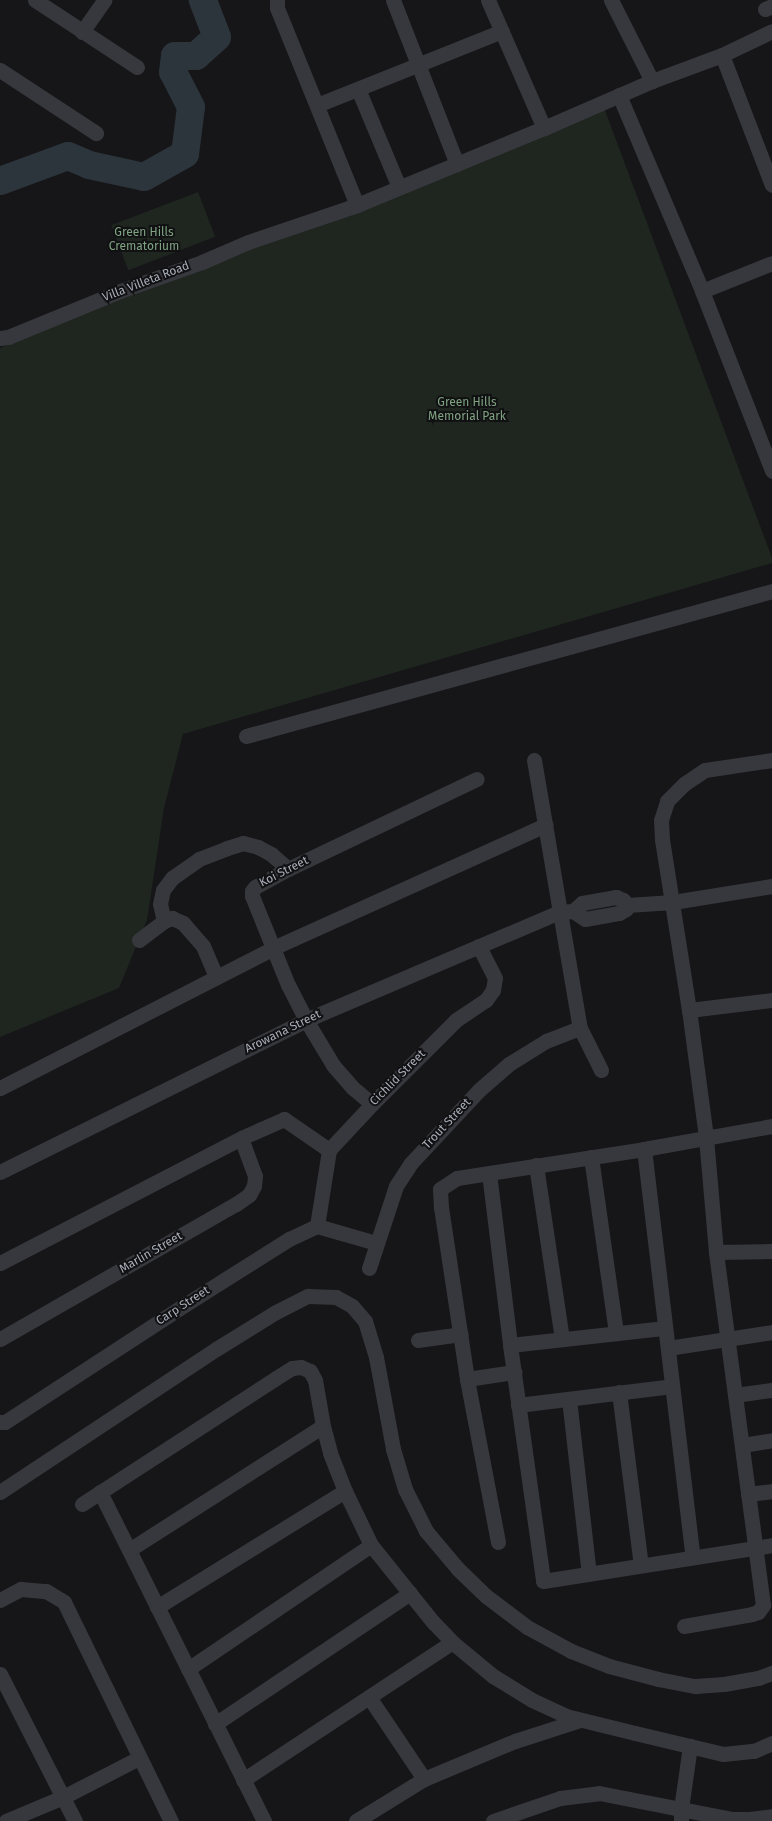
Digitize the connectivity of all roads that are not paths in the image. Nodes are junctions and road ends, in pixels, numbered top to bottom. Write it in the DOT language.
graph roads {
  1 [pos="35,0"];
  2 [pos="104,0"];
  3 [pos="277,0"];
  4 [pos="394,0"];
  5 [pos="488,0"];
  6 [pos="612,0"];
  7 [pos="502,31"];
  8 [pos="772,31"];
  9 [pos="82,32"];
  10 [pos="722,55"];
  11 [pos="419,65"];
  12 [pos="137,67"];
  13 [pos="0,70"];
  14 [pos="652,81"];
  15 [pos="358,89"];
  16 [pos="619,95"];
  17 [pos="316,105"];
  18 [pos="544,128"];
  19 [pos="96,132"];
  20 [pos="457,164"];
  21 [pos="772,184"];
  22 [pos="399,188"];
  23 [pos="357,204"];
  24 [pos="772,264"];
  25 [pos="702,292"];
  26 [pos="0,338"];
  27 [pos="772,471"];
  28 [pos="772,591"];
  29 [pos="246,736"];
  30 [pos="534,760"];
  31 [pos="772,760"];
  32 [pos="476,779"];
  33 [pos="545,825"];
  34 [pos="288,869"];
  35 [pos="772,886"];
  36 [pos="673,902"];
  37 [pos="566,911"];
  38 [pos="164,921"];
  39 [pos="139,940"];
  40 [pos="479,946"];
  41 [pos="273,948"];
  42 [pos="216,976"];
  43 [pos="772,1000"];
  44 [pos="689,1010"];
  45 [pos="306,1020"];
  46 [pos="580,1028"];
  47 [pos="601,1070"];
  48 [pos="0,1088"];
  49 [pos="372,1104"];
  50 [pos="772,1126"];
  51 [pos="706,1136"];
  52 [pos="241,1138"];
  53 [pos="644,1149"];
  54 [pos="329,1150"];
  55 [pos="591,1157"];
  56 [pos="536,1165"];
  57 [pos="0,1172"];
  58 [pos="489,1172"];
  59 [pos="317,1226"];
  60 [pos="376,1243"];
  61 [pos="772,1251"];
  62 [pos="716,1252"];
  63 [pos="0,1263"];
  64 [pos="369,1268"];
  65 [pos="666,1328"];
  66 [pos="772,1332"];
  67 [pos="616,1333"];
  68 [pos="461,1334"];
  69 [pos="727,1338"];
  70 [pos="0,1339"];
  71 [pos="562,1339"];
  72 [pos="418,1340"];
  73 [pos="510,1345"];
  74 [pos="668,1348"];
  75 [pos="514,1372"];
  76 [pos="467,1379"];
  77 [pos="672,1386"];
  78 [pos="772,1390"];
  79 [pos="619,1392"];
  80 [pos="735,1395"];
  81 [pos="568,1399"];
  82 [pos="518,1405"];
  83 [pos="0,1422"];
  84 [pos="322,1426"];
  85 [pos="772,1440"];
  86 [pos="742,1445"];
  87 [pos="345,1491"];
  88 [pos="772,1491"];
  89 [pos="0,1492"];
  90 [pos="100,1492"];
  91 [pos="748,1494"];
  92 [pos="82,1504"];
  93 [pos="498,1542"];
  94 [pos="371,1545"];
  95 [pos="772,1545"];
  96 [pos="756,1548"];
  97 [pos="129,1550"];
  98 [pos="692,1557"];
  99 [pos="641,1565"];
  100 [pos="589,1574"];
  101 [pos="410,1593"];
  102 [pos="0,1600"];
  103 [pos="158,1607"];
  104 [pos="684,1626"];
  105 [pos="452,1642"];
  106 [pos="188,1669"];
  107 [pos="772,1673"];
  108 [pos="0,1674"];
  109 [pos="369,1697"];
  110 [pos="580,1720"];
  111 [pos="215,1724"];
  112 [pos="772,1743"];
  113 [pos="690,1746"];
  114 [pos="139,1758"];
  115 [pos="424,1779"];
  116 [pos="243,1780"];
  117 [pos="63,1797"];
  118 [pos="681,1815"];
  119 [pos="772,1816"];
  120 [pos="6,1821"];
  121 [pos="75,1821"];
  122 [pos="171,1821"];
  123 [pos="264,1821"];
  124 [pos="356,1821"];
  125 [pos="493,1821"];
  1 -- 9 [label="street"];
  2 -- 9 [label="street"];
  3 -- 17 [label="street"];
  4 -- 11 [label="street"];
  5 -- 7 [label="street"];
  6 -- 14 [label="street"];
  7 -- 11 [label="street"];
  7 -- 18 [label="street"];
  8 -- 10 [label="street, Villa Villeta Road"];
  9 -- 12 [label="street"];
  10 -- 14 [label="street, Villa Villeta Road"];
  10 -- 21 [label="street"];
  11 -- 15 [label="street"];
  11 -- 20 [label="street"];
  13 -- 19 [label="street"];
  14 -- 16 [label="street, Villa Villeta Road"];
  15 -- 17 [label="street"];
  15 -- 22 [label="street"];
  16 -- 18 [label="street, Villa Villeta Road"];
  16 -- 25 [label="street"];
  17 -- 23 [label="street"];
  18 -- 20 [label="street, Villa Villeta Road"];
  20 -- 22 [label="street, Villa Villeta Road"];
  22 -- 23 [label="street, Villa Villeta Road"];
  23 -- 26 [label="street, Villa Villeta Road"];
  24 -- 25 [label="street"];
  25 -- 27 [label="street"];
  28 -- 29 [label="street"];
  30 -- 33 [label="street"];
  31 -- 36 [label="street"];
  32 -- 34 [label="street, Koi Street"];
  33 -- 37 [label="street"];
  33 -- 41 [label="street"];
  34 -- 38 [label="street"];
  34 -- 41 [label="street, Koi Street"];
  35 -- 36 [label="street"];
  36 -- 37 [label="street, Arowana Street"];
  36 -- 44 [label="street"];
  37 -- 40 [label="street, Arowana Street"];
  37 -- 46 [label="street"];
  38 -- 39 [label="street"];
  38 -- 42 [label="street"];
  40 -- 45 [label="street, Arowana Street"];
  40 -- 49 [label="street, Cichlid Street"];
  41 -- 42 [label="street"];
  41 -- 45 [label="street, Koi Street"];
  42 -- 48 [label="street"];
  43 -- 44 [label="street"];
  44 -- 51 [label="street"];
  45 -- 49 [label="street, Koi Street"];
  45 -- 57 [label="street, Arowana Street"];
  46 -- 47 [label="street"];
  46 -- 60 [label="street, Trout Street"];
  49 -- 54 [label="street, Cichlid Street"];
  50 -- 51 [label="street"];
  51 -- 53 [label="street"];
  51 -- 62 [label="street"];
  52 -- 54 [label="street"];
  52 -- 63 [label="street"];
  52 -- 70 [label="street, Marlin Street"];
  53 -- 55 [label="street"];
  53 -- 65 [label="street"];
  54 -- 59 [label="street"];
  55 -- 56 [label="street"];
  55 -- 67 [label="street"];
  56 -- 58 [label="street"];
  56 -- 71 [label="street"];
  58 -- 68 [label="street"];
  58 -- 73 [label="street"];
  59 -- 60 [label="street"];
  59 -- 83 [label="street, Carp Street"];
  60 -- 64 [label="street, Trout Street"];
  61 -- 62 [label="street"];
  62 -- 69 [label="street"];
  65 -- 67 [label="street"];
  65 -- 74 [label="street"];
  66 -- 69 [label="street"];
  67 -- 71 [label="street"];
  68 -- 72 [label="street"];
  68 -- 76 [label="street"];
  69 -- 74 [label="street"];
  69 -- 80 [label="street"];
  71 -- 73 [label="street"];
  73 -- 75 [label="street"];
  74 -- 77 [label="street"];
  75 -- 76 [label="street"];
  75 -- 82 [label="street"];
  76 -- 93 [label="street"];
  77 -- 79 [label="street"];
  77 -- 98 [label="street"];
  78 -- 80 [label="street"];
  79 -- 81 [label="street"];
  79 -- 99 [label="street"];
  80 -- 86 [label="street"];
  81 -- 82 [label="street"];
  81 -- 100 [label="street"];
  82 -- 100 [label="street"];
  84 -- 87 [label="street"];
  84 -- 90 [label="street"];
  84 -- 97 [label="street"];
  85 -- 86 [label="street"];
  86 -- 91 [label="street"];
  87 -- 94 [label="street"];
  87 -- 103 [label="street"];
  88 -- 91 [label="street"];
  89 -- 107 [label="street"];
  90 -- 92 [label="street"];
  90 -- 97 [label="street"];
  91 -- 96 [label="street"];
  94 -- 101 [label="street"];
  94 -- 106 [label="street"];
  95 -- 96 [label="street"];
  96 -- 98 [label="street"];
  96 -- 104 [label="street"];
  97 -- 103 [label="street"];
  98 -- 99 [label="street"];
  99 -- 100 [label="street"];
  101 -- 105 [label="street"];
  101 -- 111 [label="street"];
  102 -- 114 [label="street"];
  103 -- 106 [label="street"];
  105 -- 109 [label="street"];
  105 -- 110 [label="street"];
  106 -- 111 [label="street"];
  108 -- 117 [label="street"];
  109 -- 115 [label="street"];
  109 -- 116 [label="street"];
  110 -- 113 [label="street"];
  110 -- 115 [label="street"];
  111 -- 116 [label="street"];
  112 -- 113 [label="street"];
  113 -- 118 [label="street"];
  114 -- 117 [label="street"];
  114 -- 122 [label="street"];
  115 -- 124 [label="street"];
  116 -- 123 [label="street"];
  117 -- 120 [label="street"];
  117 -- 121 [label="street"];
  118 -- 119 [label="street"];
  118 -- 125 [label="street"];
}
